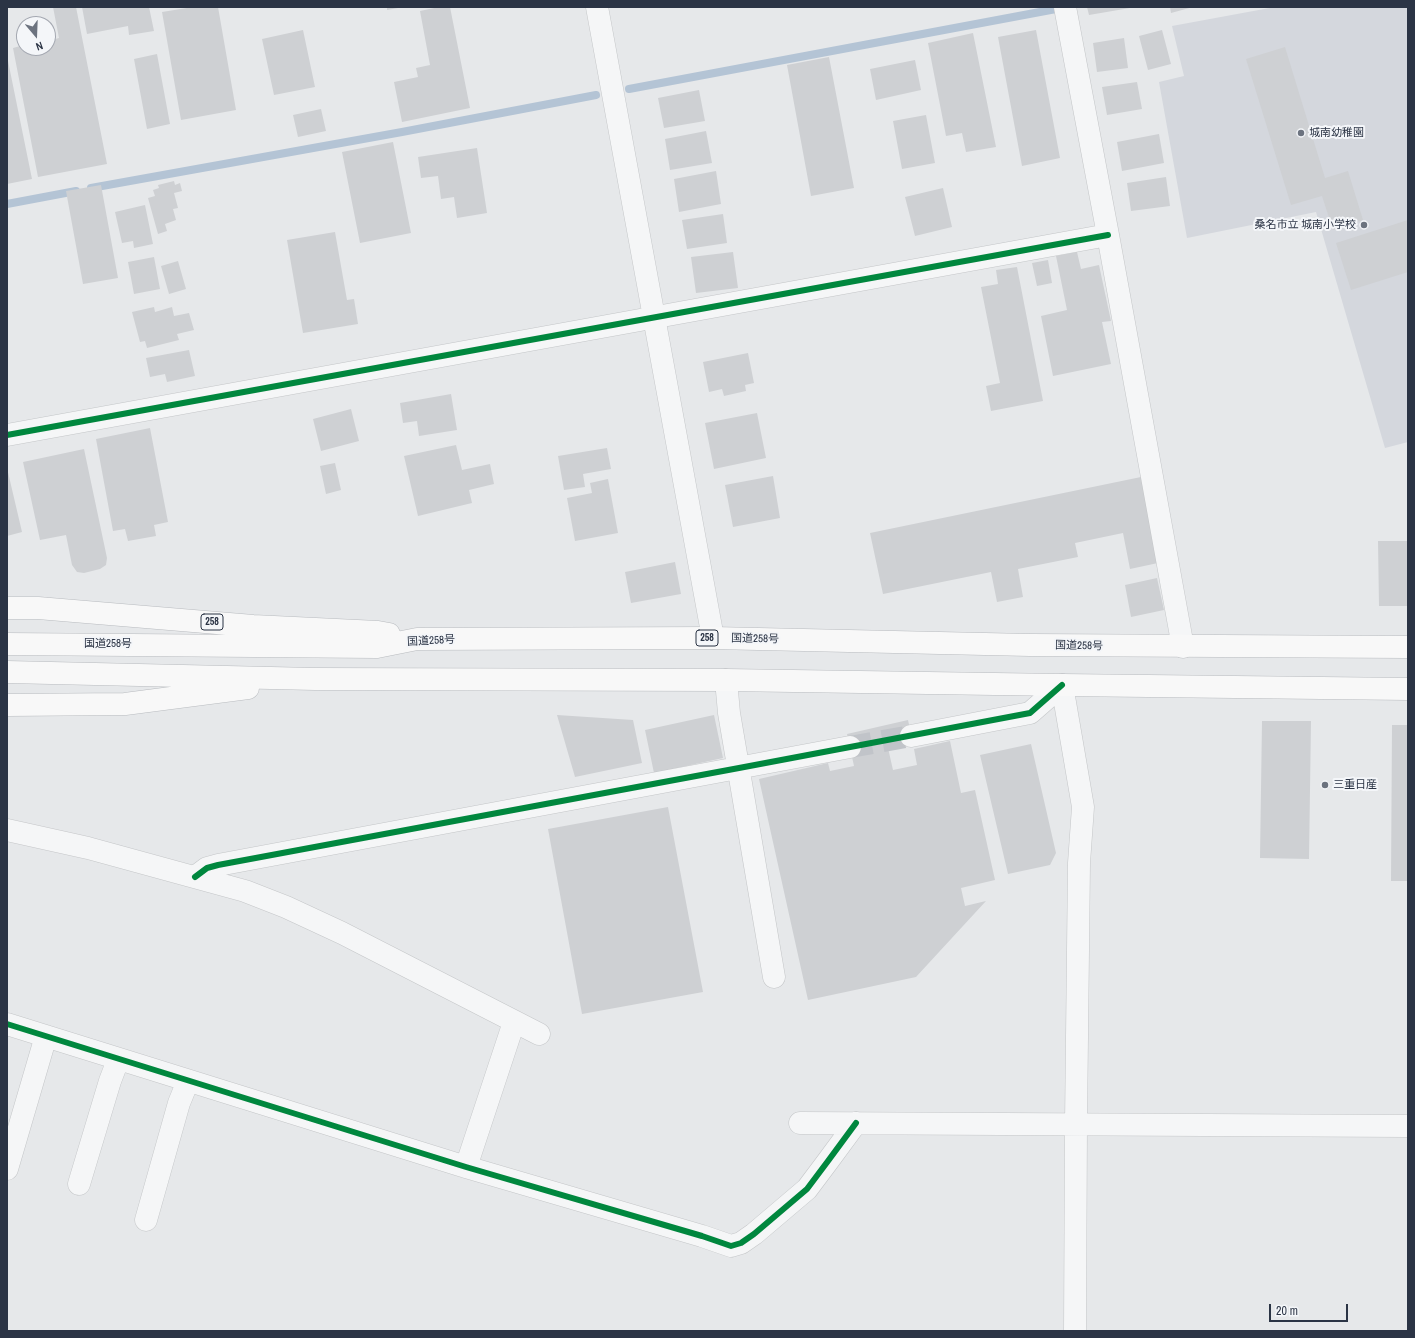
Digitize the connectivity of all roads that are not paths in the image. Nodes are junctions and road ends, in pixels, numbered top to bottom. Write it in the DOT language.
graph roads {
  1 [pos="597,7"];
  2 [pos="1065,7"];
  3 [pos="1108,236"];
  4 [pos="654,317"];
  5 [pos="7,435"];
  6 [pos="7,608"];
  7 [pos="713,638"];
  8 [pos="417,639"];
  9 [pos="7,644"];
  10 [pos="1183,647"];
  11 [pos="1408,647"];
  12 [pos="7,672"];
  13 [pos="315,679"];
  14 [pos="726,680"];
  15 [pos="1062,686"];
  16 [pos="1408,689"];
  17 [pos="7,705"];
  18 [pos="912,736"];
  19 [pos="850,748"];
  20 [pos="739,768"];
  21 [pos="7,830"];
  22 [pos="195,877"];
  23 [pos="774,977"];
  24 [pos="514,1022"];
  25 [pos="7,1024"];
  26 [pos="539,1034"];
  27 [pos="46,1036"];
  28 [pos="118,1060"];
  29 [pos="188,1081"];
  30 [pos="800,1123"];
  31 [pos="856,1123"];
  32 [pos="1076,1124"];
  33 [pos="1408,1126"];
  34 [pos="466,1167"];
  35 [pos="8,1168"];
  36 [pos="79,1184"];
  37 [pos="146,1220"];
  38 [pos="1075,1331"];
  1 -- 4 [label="street"];
  2 -- 3 [label="street"];
  3 -- 4 [label="street"];
  3 -- 10 [label="street"];
  4 -- 5 [label="street"];
  4 -- 7 [label="street"];
  6 -- 8 [label="highway, 258"];
  7 -- 8 [label="highway, 国道258号 / 258"];
  7 -- 10 [label="highway, 国道258号 / 258"];
  8 -- 9 [label="highway, 国道258号 / 258"];
  10 -- 11 [label="highway, 国道258号 / 258"];
  12 -- 13 [label="highway"];
  13 -- 14 [label="highway"];
  13 -- 17 [label="highway"];
  14 -- 15 [label="highway"];
  14 -- 20 [label="street"];
  15 -- 16 [label="highway"];
  15 -- 18 [label="street"];
  15 -- 32 [label="street"];
  19 -- 20 [label="street"];
  20 -- 22 [label="street"];
  20 -- 23 [label="street"];
  21 -- 22 [label="street"];
  22 -- 24 [label="street"];
  24 -- 26 [label="street"];
  24 -- 34 [label="street"];
  25 -- 27 [label="street"];
  27 -- 28 [label="street"];
  27 -- 35 [label="street"];
  28 -- 29 [label="street"];
  28 -- 36 [label="street"];
  29 -- 34 [label="street"];
  29 -- 37 [label="street"];
  30 -- 31 [label="street"];
  31 -- 32 [label="street"];
  31 -- 34 [label="street"];
  32 -- 33 [label="street"];
  32 -- 38 [label="street"];
}
